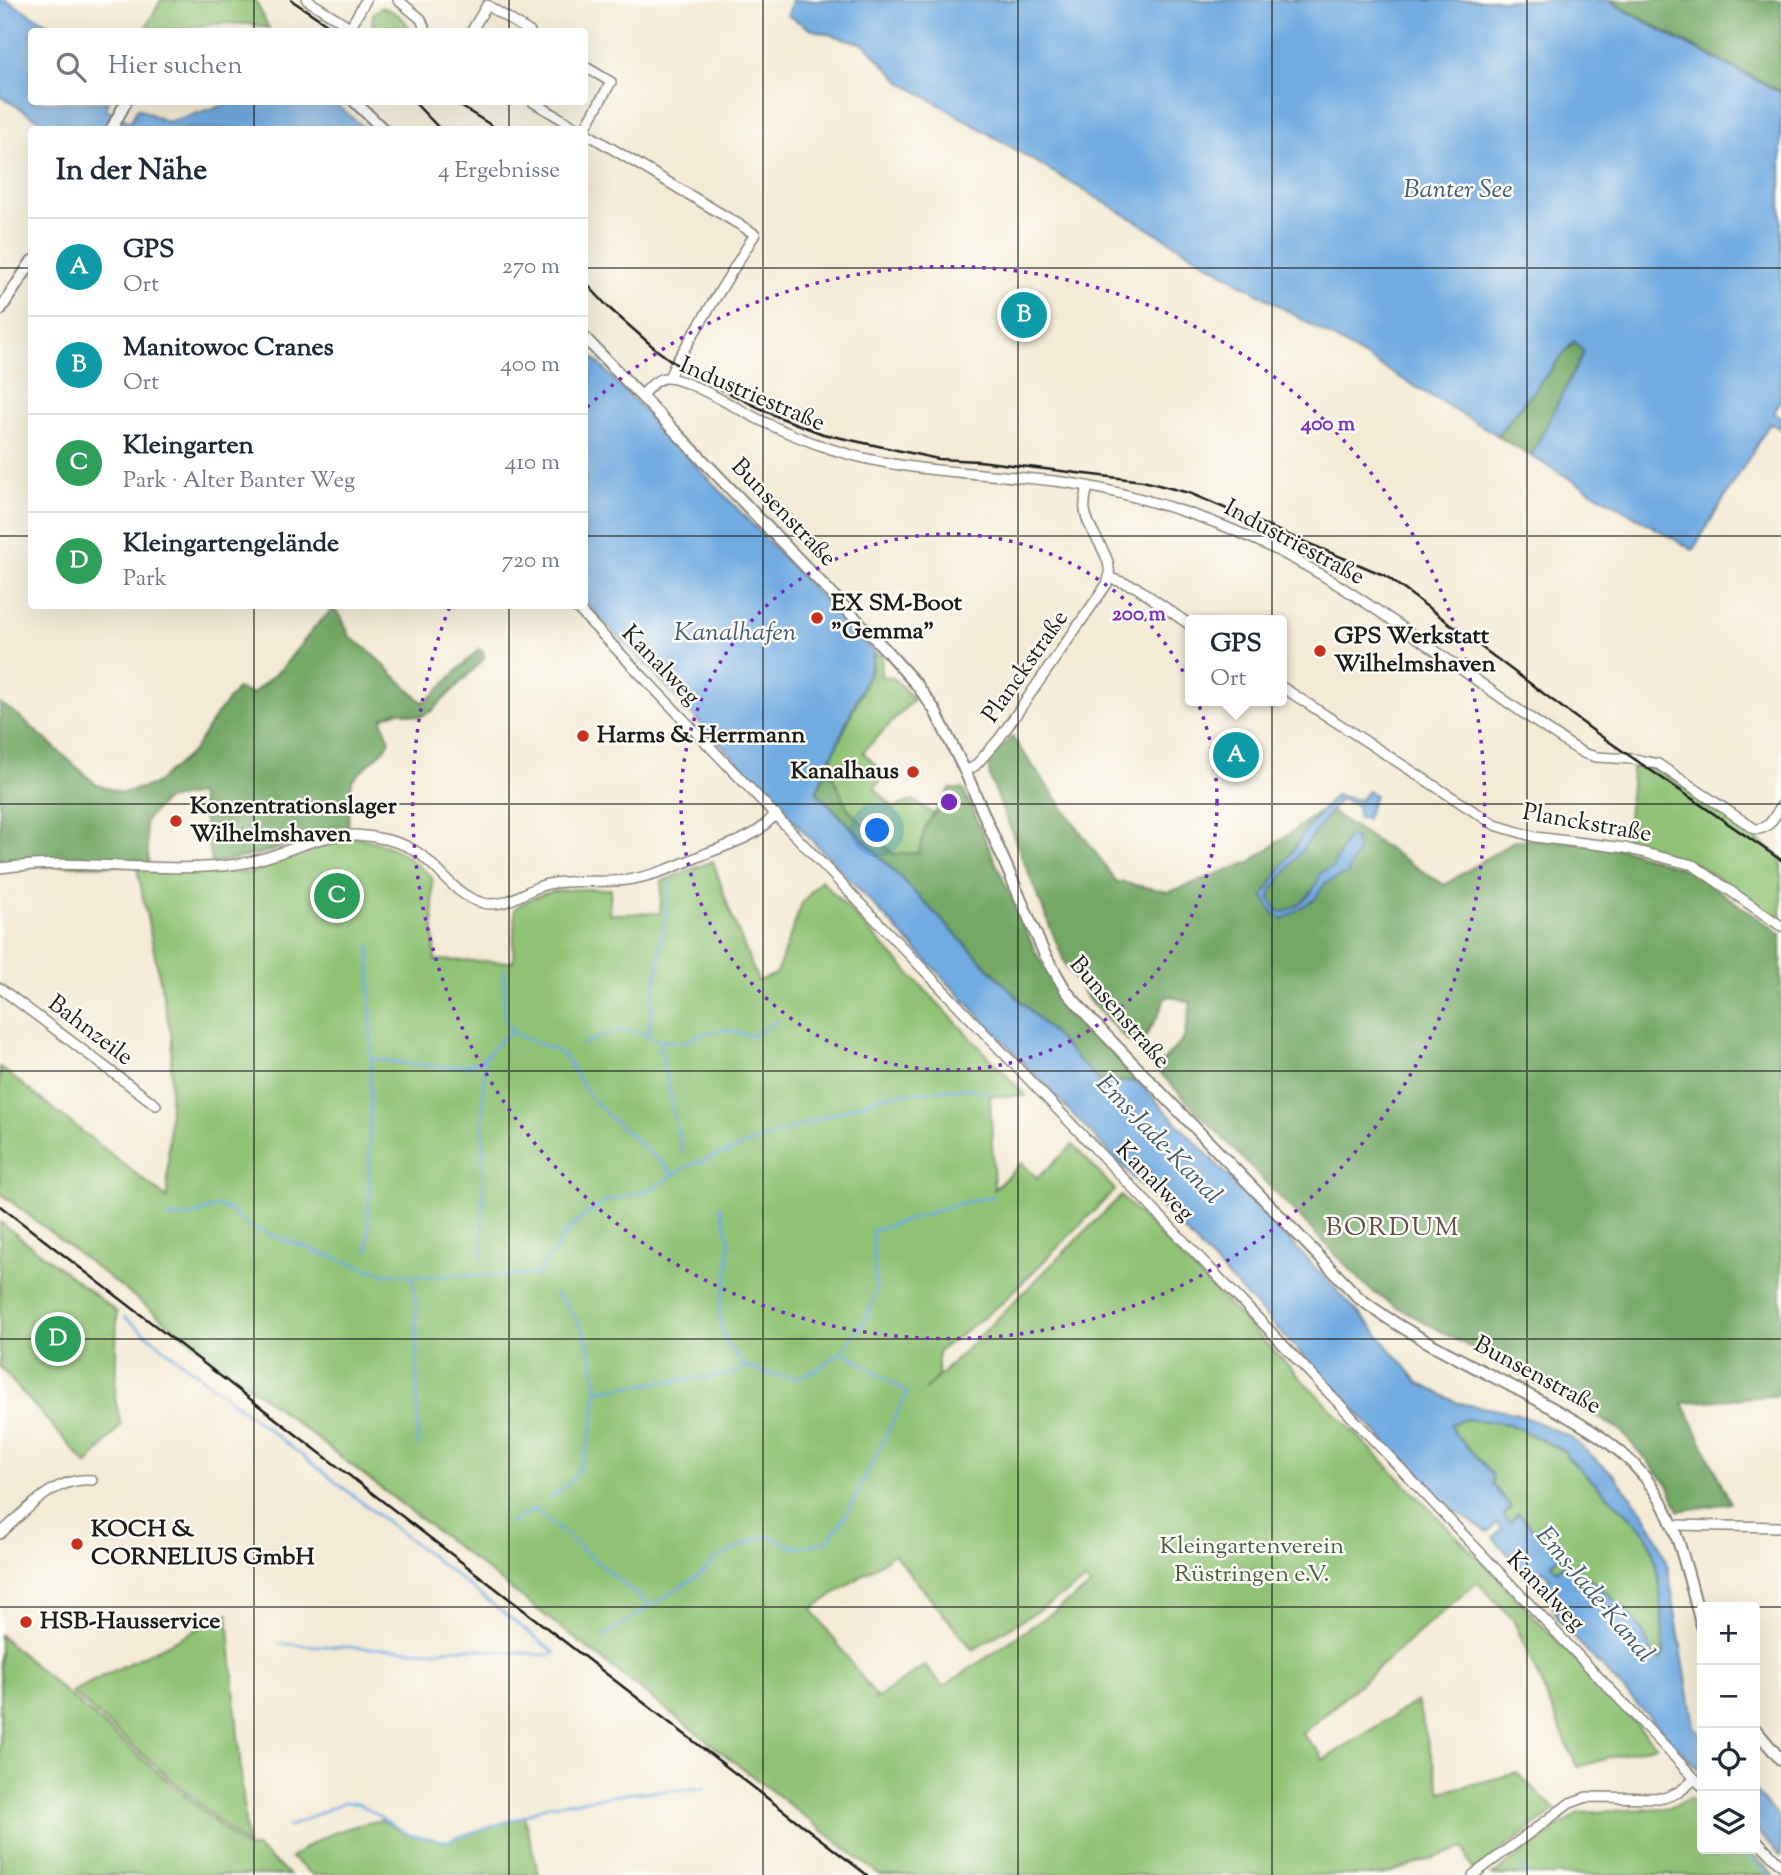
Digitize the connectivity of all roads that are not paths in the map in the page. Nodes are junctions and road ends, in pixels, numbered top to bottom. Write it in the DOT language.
graph roads {
  1 [pos="307,0"];
  2 [pos="366,0"];
  3 [pos="398,0"];
  4 [pos="353,28"];
  5 [pos="355,28"];
  6 [pos="424,28"];
  7 [pos="473,28"];
  8 [pos="524,28"];
  9 [pos="588,68"];
  10 [pos="124,105"];
  11 [pos="358,105"];
  12 [pos="538,105"];
  13 [pos="113,126"];
  14 [pos="380,126"];
  15 [pos="576,126"];
  16 [pos="585,126"];
  17 [pos="588,133"];
  18 [pos="28,266"];
  19 [pos="2,302"];
  20 [pos="588,341"];
  21 [pos="669,378"];
  22 [pos="641,396"];
  23 [pos="1088,487"];
  24 [pos="1110,578"];
  25 [pos="578,609"];
  26 [pos="1185,621"];
  27 [pos="1287,690"];
  28 [pos="965,771"];
  29 [pos="1781,806"];
  30 [pos="776,814"];
  31 [pos="0,869"];
  32 [pos="1781,926"];
  33 [pos="0,988"];
  34 [pos="156,1105"];
  35 [pos="92,1480"];
  36 [pos="1672,1525"];
  37 [pos="1781,1527"];
  38 [pos="0,1534"];
  39 [pos="1697,1609"];
  40 [pos="1760,1735"];
  41 [pos="1781,1760"];
  42 [pos="1697,1780"];
  43 [pos="1697,1783"];
  44 [pos="1760,1843"];
  45 [pos="1781,1865"];
  46 [pos="1473,1875"];
  1 -- 4 [label="street"];
  2 -- 5 [label="street"];
  3 -- 6 [label="street"];
  7 -- 8 [label="street"];
  9 -- 16 [label="street"];
  10 -- 13 [label="street"];
  11 -- 14 [label="street"];
  12 -- 15 [label="street"];
  17 -- 21 [label="street"];
  18 -- 19 [label="street"];
  20 -- 22 [label="street, Bunsenstraße"];
  21 -- 22 [label="street, Industriestraße"];
  21 -- 23 [label="street, Industriestraße"];
  22 -- 28 [label="street, Bunsenstraße"];
  23 -- 24 [label="street"];
  23 -- 29 [label="street, Industriestraße"];
  24 -- 26 [label="street"];
  24 -- 28 [label="street, Planckstraße"];
  25 -- 30 [label="street, Kanalweg"];
  27 -- 32 [label="street, Planckstraße"];
  28 -- 36 [label="street, Bunsenstraße"];
  30 -- 31 [label="street"];
  30 -- 42 [label="street, Kanalweg"];
  33 -- 34 [label="street, Bahnzeile"];
  35 -- 38 [label="street"];
  36 -- 37 [label="street"];
  36 -- 39 [label="street, Bunsenstraße"];
  40 -- 41 [label="street"];
  43 -- 46 [label="street"];
  44 -- 45 [label="street"];
}
